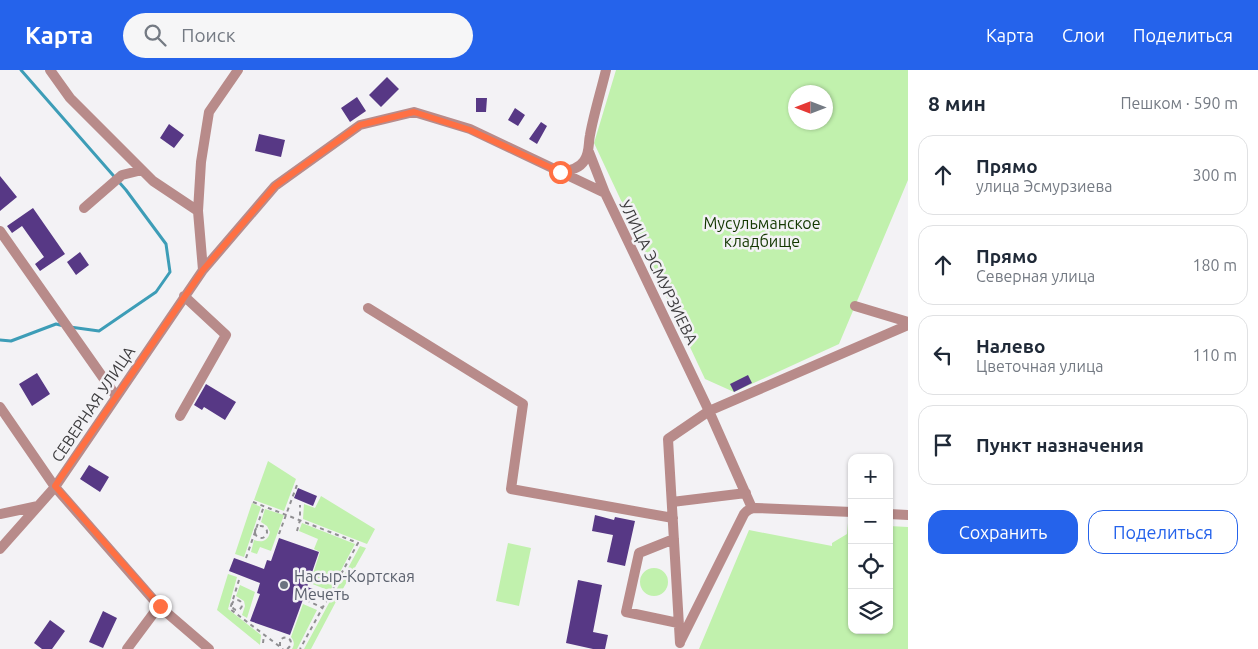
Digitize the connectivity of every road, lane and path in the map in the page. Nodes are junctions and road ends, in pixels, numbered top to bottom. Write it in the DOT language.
graph roads {
  1 [pos="50,70"];
  2 [pos="238,70"];
  3 [pos="606,70"];
  4 [pos="589,152"];
  5 [pos="142,170"];
  6 [pos="560,172"];
  7 [pos="605,194"];
  8 [pos="84,208"];
  9 [pos="198,211"];
  10 [pos="0,231"];
  11 [pos="203,270"];
  12 [pos="184,296"];
  13 [pos="856,306"];
  14 [pos="368,308"];
  15 [pos="908,323"];
  16 [pos="116,396"];
  17 [pos="0,408"];
  18 [pos="709,411"];
  19 [pos="180,416"];
  20 [pos="297,485"];
  21 [pos="55,486"];
  22 [pos="746,493"];
  23 [pos="253,502"];
  24 [pos="672,502"];
  25 [pos="300,505"];
  26 [pos="38,506"];
  27 [pos="264,506"];
  28 [pos="752,508"];
  29 [pos="848,512"];
  30 [pos="0,514"];
  31 [pos="893,514"];
  32 [pos="286,515"];
  33 [pos="908,515"];
  34 [pos="672,518"];
  35 [pos="300,520"];
  36 [pos="256,530"];
  37 [pos="297,531"];
  38 [pos="279,534"];
  39 [pos="674,539"];
  40 [pos="0,549"];
  41 [pos="246,558"];
  42 [pos="239,580"];
  43 [pos="318,592"];
  44 [pos="329,596"];
  45 [pos="306,600"];
  46 [pos="160,606"];
  47 [pos="232,606"];
  48 [pos="323,608"];
  49 [pos="678,623"];
  50 [pos="264,634"];
  51 [pos="263,643"];
  52 [pos="678,646"];
  53 [pos="127,649"];
  54 [pos="209,649"];
  55 [pos="283,649"];
  56 [pos="300,649"];
  1 -- 5 [label="street"];
  2 -- 9 [label="street"];
  3 -- 4 [label="street"];
  4 -- 6 [label="street"];
  4 -- 7 [label="street"];
  5 -- 8 [label="street"];
  5 -- 9 [label="street"];
  6 -- 7 [label="street, УЛИЦА ЭСМУРЗИЕВА"];
  6 -- 11 [label="street, УЛИЦА ЭСМУРЗИЕВА"];
  7 -- 18 [label="street, УЛИЦА ЭСМУРЗИЕВА"];
  9 -- 11 [label="street"];
  10 -- 16 [label="street"];
  11 -- 12 [label="street, СЕВЕРНАЯ УЛИЦА"];
  12 -- 16 [label="street, СЕВЕРНАЯ УЛИЦА"];
  12 -- 19 [label="street"];
  13 -- 15 [label="street"];
  14 -- 34 [label="street"];
  15 -- 18 [label="street"];
  16 -- 21 [label="street, СЕВЕРНАЯ УЛИЦА"];
  17 -- 21 [label="street"];
  18 -- 22 [label="street, УЛИЦА ЭСМУРЗИЕВА"];
  18 -- 24 [label="street"];
  20 -- 32 [label="path"];
  21 -- 26 [label="street, СЕВЕРНАЯ УЛИЦА"];
  21 -- 46 [label="street"];
  22 -- 24 [label="street"];
  22 -- 28 [label="street, УЛИЦА ЭСМУРЗИЕВА"];
  23 -- 27 [label="path"];
  24 -- 34 [label="street"];
  25 -- 35 [label="path"];
  26 -- 30 [label="street"];
  26 -- 40 [label="street, СЕВЕРНАЯ УЛИЦА"];
  27 -- 32 [label="path"];
  27 -- 36 [label="path"];
  28 -- 29 [label="street"];
  28 -- 52 [label="street"];
  31 -- 33 [label="street"];
  32 -- 35 [label="path"];
  32 -- 38 [label="path"];
  34 -- 39 [label="street"];
  35 -- 37 [label="path"];
  35 -- 44 [label="path"];
  36 -- 36 [label="path"];
  36 -- 41 [label="path"];
  39 -- 49 [label="street"];
  39 -- 49 [label="street"];
  42 -- 50 [label="path"];
  43 -- 44 [label="path"];
  44 -- 48 [label="path"];
  45 -- 48 [label="path"];
  46 -- 53 [label="street"];
  46 -- 54 [label="street"];
  47 -- 47 [label="path"];
  48 -- 56 [label="path"];
  49 -- 52 [label="street"];
  50 -- 51 [label="path"];
  50 -- 55 [label="path"];
}
